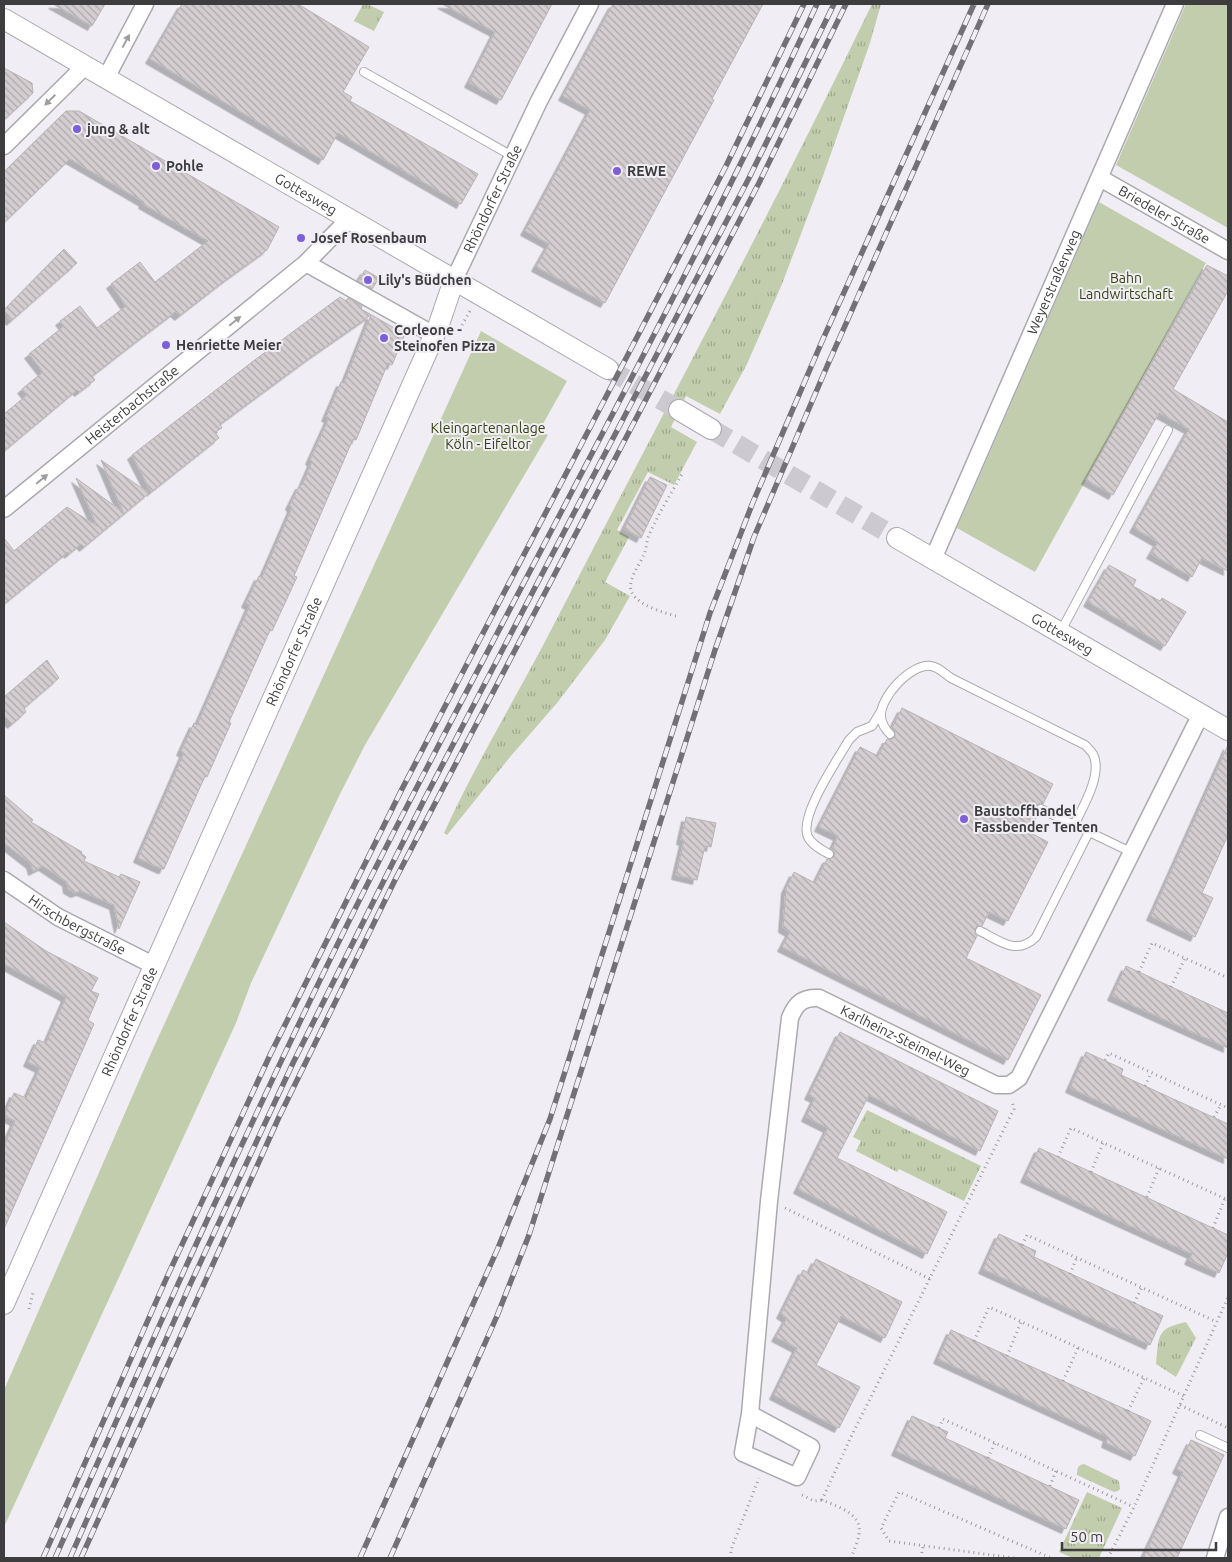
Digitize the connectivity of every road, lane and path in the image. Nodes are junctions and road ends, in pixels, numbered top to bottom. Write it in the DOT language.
graph roads {
  1 [pos="145,4"];
  2 [pos="590,4"];
  3 [pos="1175,4"];
  4 [pos="4,19"];
  5 [pos="85,66"];
  6 [pos="364,72"];
  7 [pos="106,78"];
  8 [pos="4,146"];
  9 [pos="512,156"];
  10 [pos="1100,178"];
  11 [pos="349,219"];
  12 [pos="1228,251"];
  13 [pos="306,263"];
  14 [pos="454,280"];
  15 [pos="434,336"];
  16 [pos="608,369"];
  17 [pos="679,410"];
  18 [pos="711,429"];
  19 [pos="1168,430"];
  20 [pos="682,474"];
  21 [pos="4,510"];
  22 [pos="897,538"];
  23 [pos="933,559"];
  24 [pos="676,616"];
  25 [pos="1060,633"];
  26 [pos="881,711"];
  27 [pos="1201,714"];
  28 [pos="1228,730"];
  29 [pos="890,734"];
  30 [pos="1041,809"];
  31 [pos="1074,826"];
  32 [pos="1089,832"];
  33 [pos="1133,853"];
  34 [pos="829,854"];
  35 [pos="4,880"];
  36 [pos="980,932"];
  37 [pos="1185,958"];
  38 [pos="155,966"];
  39 [pos="1139,972"];
  40 [pos="1228,978"];
  41 [pos="1171,987"];
  42 [pos="1105,1060"];
  43 [pos="1152,1073"];
  44 [pos="1008,1085"];
  45 [pos="1145,1086"];
  46 [pos="1221,1105"];
  47 [pos="1228,1108"];
  48 [pos="1214,1117"];
  49 [pos="1103,1143"];
  50 [pos="1058,1157"];
  51 [pos="1159,1168"];
  52 [pos="1091,1172"];
  53 [pos="1147,1198"];
  54 [pos="1227,1199"];
  55 [pos="769,1200"];
  56 [pos="1213,1228"];
  57 [pos="1022,1244"];
  58 [pos="1077,1258"];
  59 [pos="1070,1274"];
  60 [pos="930,1279"];
  61 [pos="1142,1287"];
  62 [pos="1228,1297"];
  63 [pos="1134,1303"];
  64 [pos="4,1304"];
  65 [pos="1021,1322"];
  66 [pos="1217,1322"];
  67 [pos="974,1341"];
  68 [pos="1078,1348"];
  69 [pos="1007,1356"];
  70 [pos="1144,1378"];
  71 [pos="1063,1381"];
  72 [pos="1184,1396"];
  73 [pos="1180,1405"];
  74 [pos="1128,1411"];
  75 [pos="750,1414"];
  76 [pos="939,1428"];
  77 [pos="1228,1428"];
  78 [pos="1200,1435"];
  79 [pos="995,1443"];
  80 [pos="1228,1448"];
  81 [pos="988,1458"];
  82 [pos="765,1464"];
  83 [pos="1056,1471"];
  84 [pos="1050,1486"];
  85 [pos="1134,1507"];
  86 [pos="1228,1520"];
  87 [pos="923,1546"];
  88 [pos="990,1557"];
  89 [pos="730,1558"];
  90 [pos="851,1558"];
  91 [pos="921,1558"];
  92 [pos="1014,1558"];
  93 [pos="1051,1558"];
  94 [pos="1108,1558"];
  95 [pos="1216,1558"];
  7 -- 1 [label="street, one-way"];
  2 -- 9 [label="street, Rhöndorfer Straße"];
  3 -- 10 [label="street, Weyerstraßerweg"];
  4 -- 5 [label="street, Gottesweg"];
  5 -- 7 [label="street, Gottesweg"];
  5 -- 8 [label="street, one-way"];
  6 -- 9 [label="lane"];
  7 -- 11 [label="street, Gottesweg"];
  9 -- 14 [label="street, Rhöndorfer Straße"];
  10 -- 12 [label="street, Briedeler Straße"];
  10 -- 23 [label="street, Weyerstraßerweg"];
  11 -- 13 [label="street, Heisterbachstraße"];
  11 -- 14 [label="street, Gottesweg"];
  13 -- 15 [label="street"];
  21 -- 13 [label="street, Heisterbachstraße, one-way"];
  14 -- 15 [label="street, Rhöndorfer Straße"];
  14 -- 16 [label="street, Gottesweg"];
  15 -- 38 [label="street, Rhöndorfer Straße"];
  17 -- 18 [label="street"];
  19 -- 25 [label="lane"];
  20 -- 24 [label="path"];
  22 -- 23 [label="street, Gottesweg"];
  23 -- 25 [label="street, Gottesweg"];
  25 -- 27 [label="street, Gottesweg"];
  26 -- 29 [label="lane"];
  26 -- 31 [label="lane"];
  26 -- 34 [label="lane"];
  27 -- 28 [label="street, Gottesweg"];
  27 -- 33 [label="street"];
  30 -- 31 [label="lane"];
  31 -- 32 [label="lane"];
  32 -- 33 [label="lane"];
  32 -- 36 [label="lane"];
  33 -- 44 [label="street"];
  35 -- 38 [label="street, Hirschbergstraße"];
  37 -- 39 [label="path"];
  37 -- 40 [label="path"];
  37 -- 41 [label="path"];
  38 -- 64 [label="street, Rhöndorfer Straße"];
  42 -- 43 [label="path"];
  43 -- 45 [label="path"];
  43 -- 46 [label="path"];
  44 -- 55 [label="street, Karlheinz-Steimel-Weg"];
  44 -- 60 [label="path"];
  46 -- 47 [label="path"];
  46 -- 48 [label="path"];
  49 -- 50 [label="path"];
  49 -- 51 [label="path"];
  49 -- 52 [label="path"];
  51 -- 53 [label="path"];
  51 -- 54 [label="path"];
  54 -- 56 [label="path"];
  55 -- 60 [label="path"];
  55 -- 75 [label="street, Karlheinz-Steimel-Weg"];
  57 -- 58 [label="path"];
  58 -- 59 [label="path"];
  58 -- 61 [label="path"];
  60 -- 90 [label="path"];
  61 -- 63 [label="path"];
  61 -- 66 [label="path"];
  62 -- 66 [label="path"];
  65 -- 67 [label="path"];
  65 -- 68 [label="path"];
  65 -- 69 [label="path"];
  66 -- 72 [label="path"];
  68 -- 70 [label="path"];
  68 -- 71 [label="path"];
  70 -- 72 [label="path"];
  70 -- 74 [label="path"];
  72 -- 73 [label="path"];
  73 -- 77 [label="path"];
  73 -- 85 [label="path"];
  75 -- 82 [label="street, Karlheinz-Steimel-Weg"];
  75 -- 82 [label="street, Karlheinz-Steimel-Weg"];
  76 -- 79 [label="path"];
  78 -- 80 [label="lane"];
  79 -- 81 [label="path"];
  79 -- 83 [label="path"];
  82 -- 89 [label="path"];
  83 -- 84 [label="path"];
  83 -- 85 [label="path"];
  85 -- 94 [label="path"];
  86 -- 95 [label="street"];
  87 -- 88 [label="path"];
  87 -- 91 [label="path"];
  87 -- 93 [label="path"];
  88 -- 92 [label="path"];
}
